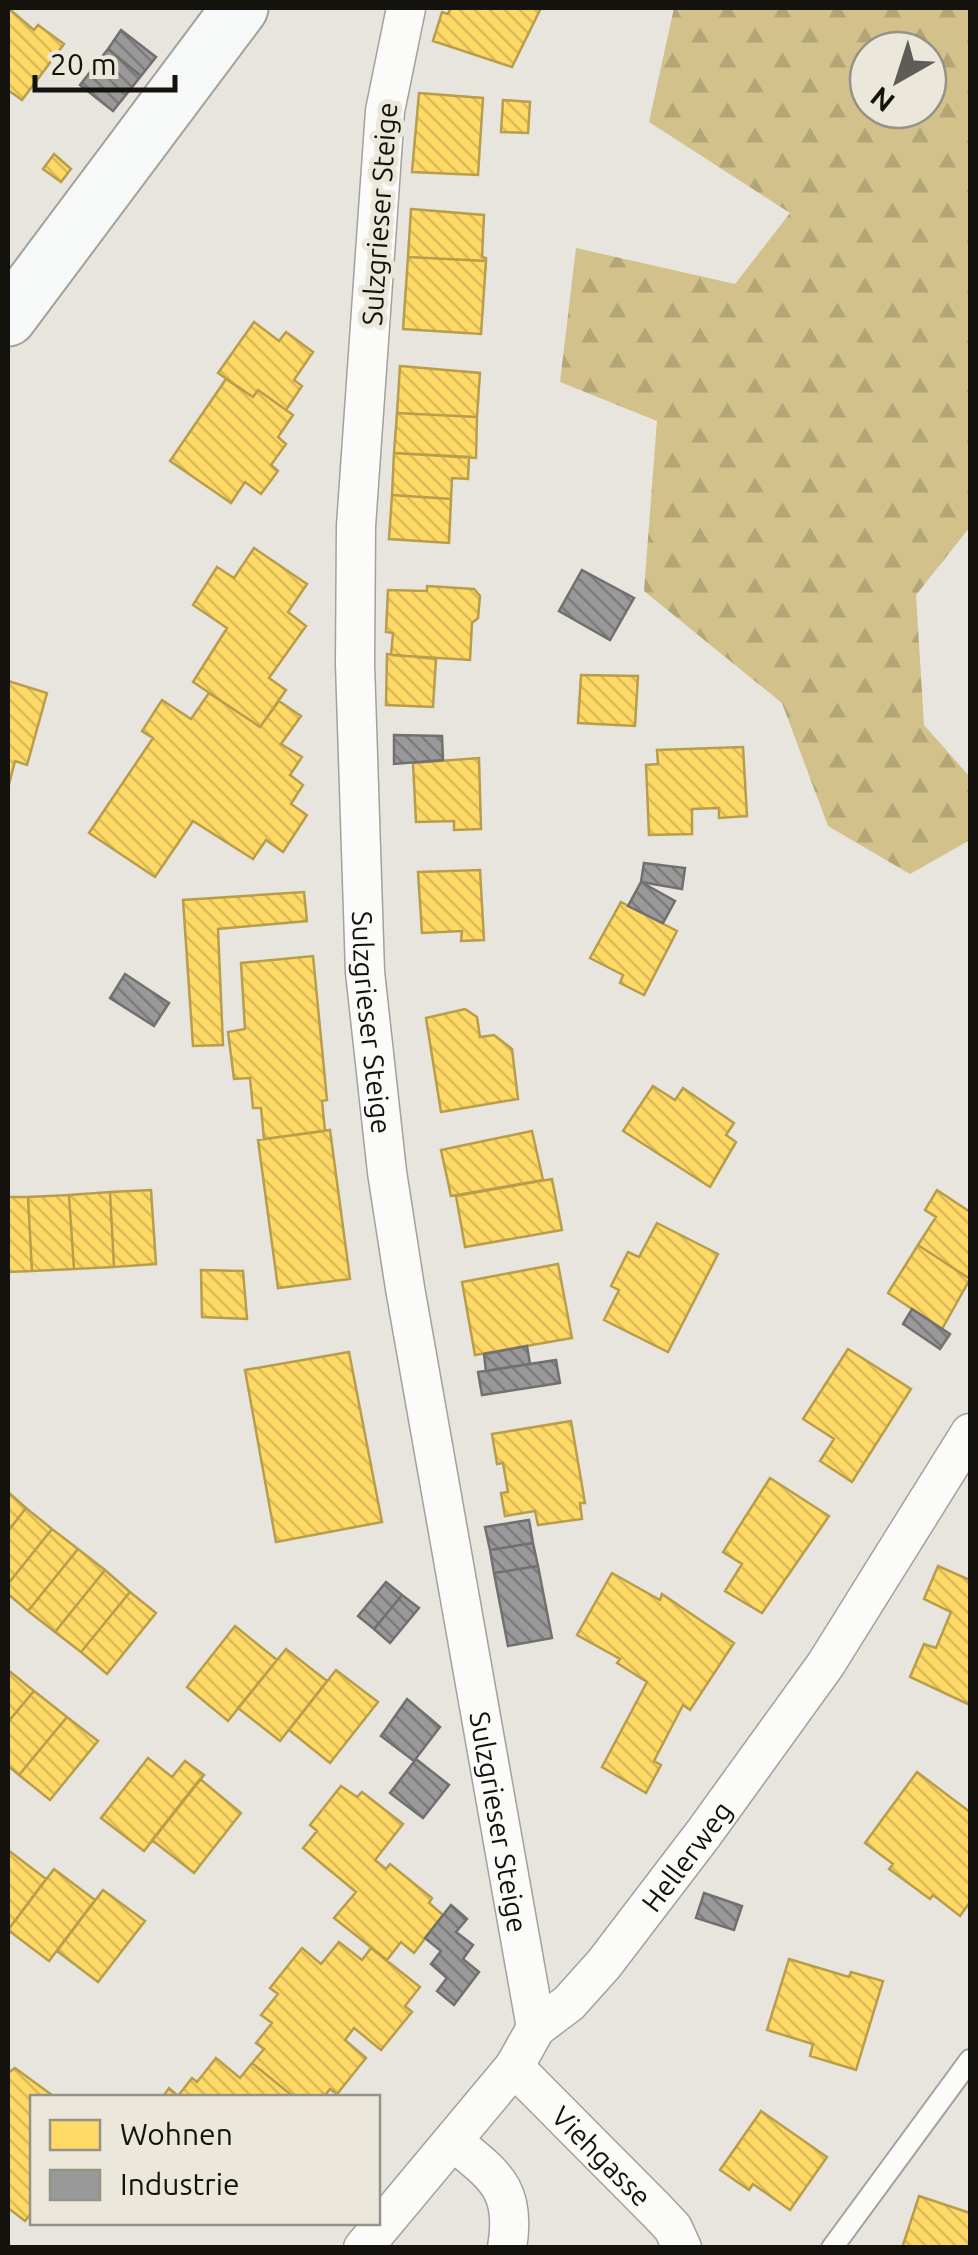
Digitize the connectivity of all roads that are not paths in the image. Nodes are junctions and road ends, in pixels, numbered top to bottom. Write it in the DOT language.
graph roads {
  1 [pos="240,8"];
  2 [pos="406,8"];
  3 [pos="8,318"];
  4 [pos="970,1433"];
  5 [pos="536,2028"];
  6 [pos="970,2060"];
  7 [pos="514,2067"];
  8 [pos="454,2142"];
  9 [pos="363,2248"];
  10 [pos="507,2248"];
  11 [pos="682,2248"];
  12 [pos="832,2248"];
  1 -- 3 [label="main road"];
  2 -- 5 [label="street, Sulzgrieser Steige"];
  4 -- 5 [label="street, Hellerweg"];
  5 -- 7 [label="street, Hellerweg"];
  6 -- 12 [label="lane"];
  7 -- 8 [label="street, Hellerweg"];
  7 -- 11 [label="street, Viehgasse"];
  8 -- 9 [label="street, Hellerweg"];
  8 -- 10 [label="street"];
}
